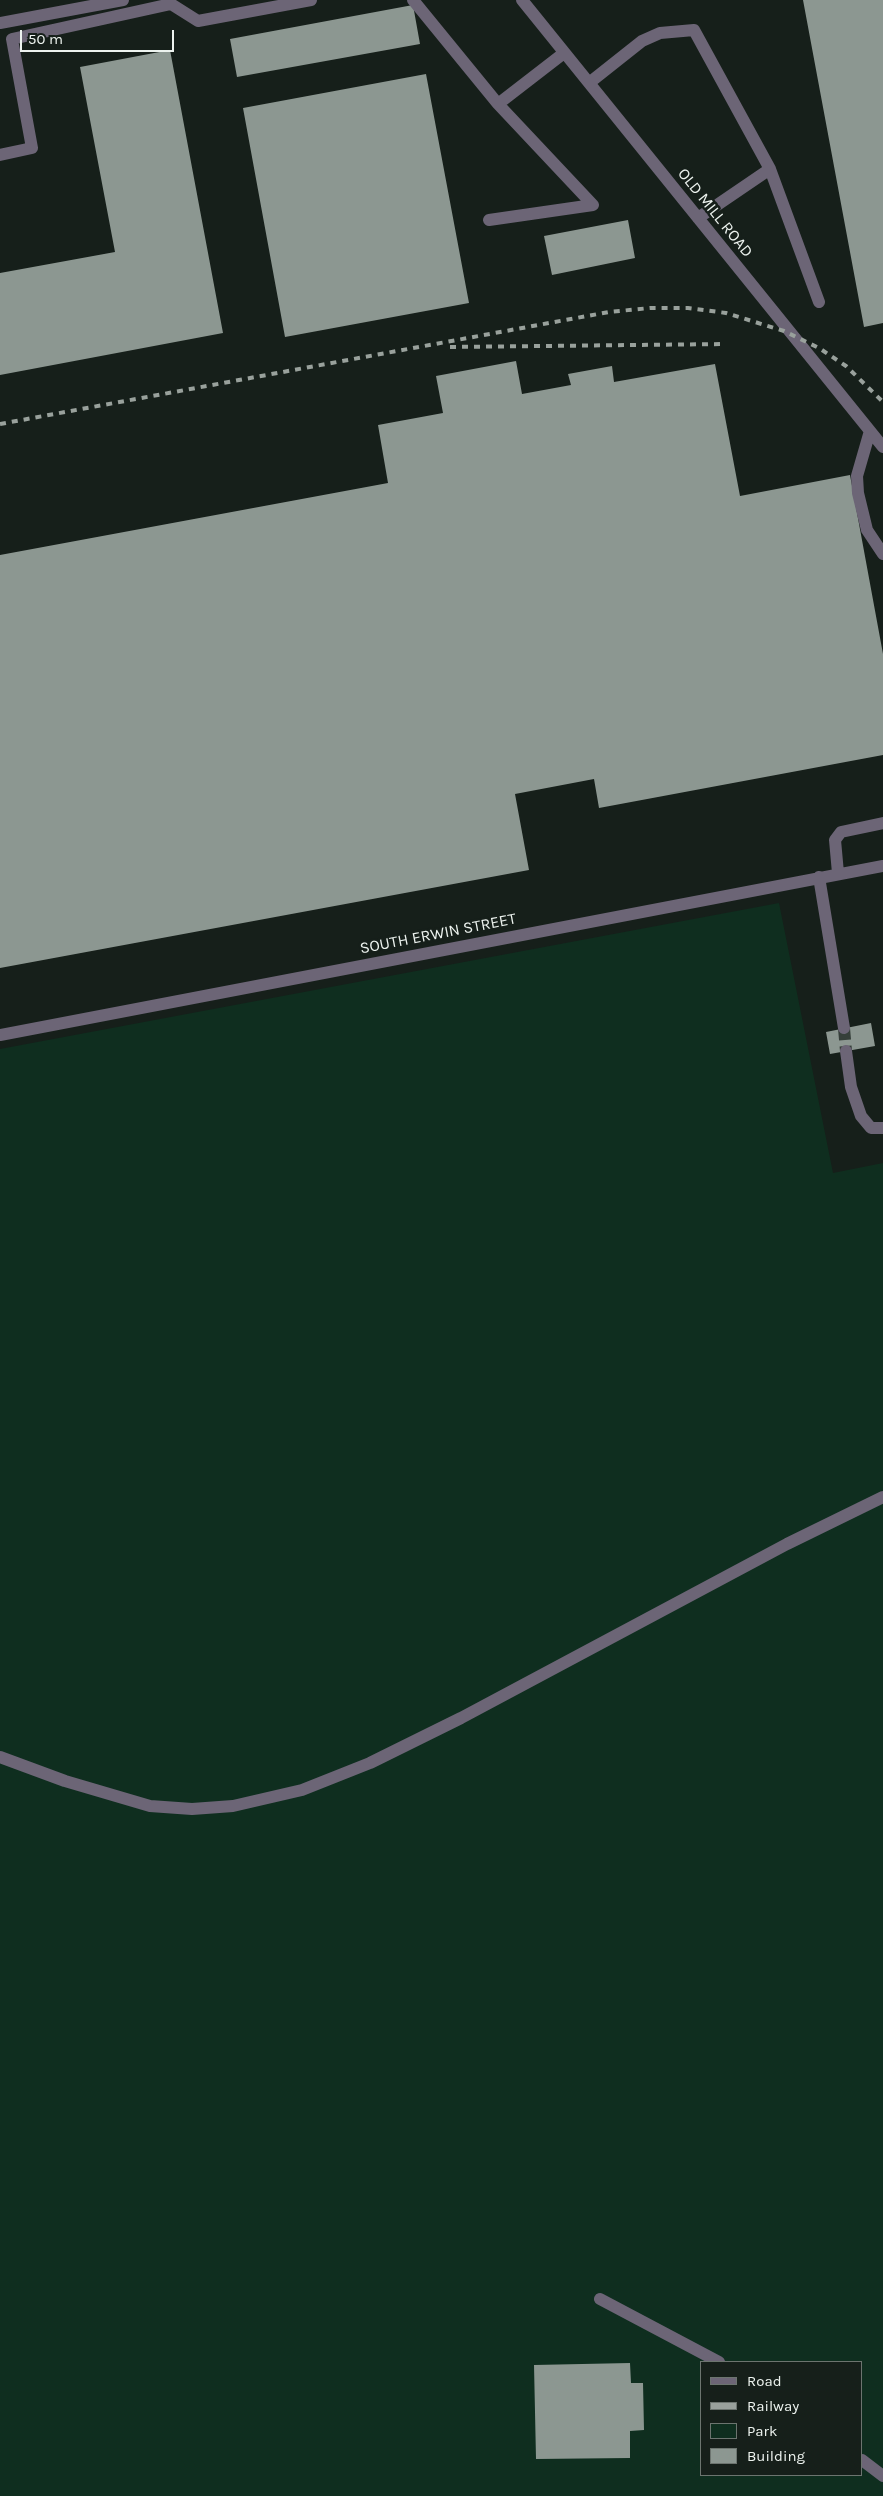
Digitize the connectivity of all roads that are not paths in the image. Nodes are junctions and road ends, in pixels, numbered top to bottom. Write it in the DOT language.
graph roads {
  1 [pos="124,0"];
  2 [pos="310,0"];
  3 [pos="414,0"];
  4 [pos="522,0"];
  5 [pos="4,22"];
  6 [pos="12,39"];
  7 [pos="564,53"];
  8 [pos="589,83"];
  9 [pos="498,104"];
  10 [pos="0,155"];
  11 [pos="770,169"];
  12 [pos="698,218"];
  13 [pos="489,220"];
  14 [pos="819,302"];
  15 [pos="870,431"];
  16 [pos="883,447"];
  17 [pos="883,554"];
  18 [pos="883,823"];
  19 [pos="883,866"];
  20 [pos="838,874"];
  21 [pos="819,877"];
  22 [pos="844,1028"];
  23 [pos="0,1035"];
  24 [pos="846,1051"];
  25 [pos="883,1128"];
  26 [pos="883,1497"];
  27 [pos="0,1757"];
  28 [pos="600,2299"];
  29 [pos="717,2361"];
  30 [pos="863,2461"];
  31 [pos="883,2476"];
  1 -- 5 [label="street"];
  2 -- 6 [label="street"];
  3 -- 9 [label="street"];
  4 -- 7 [label="street, OLD MILL ROAD"];
  5 -- 6 [label="street"];
  6 -- 10 [label="street"];
  7 -- 8 [label="street, OLD MILL ROAD"];
  7 -- 9 [label="street"];
  8 -- 11 [label="street"];
  8 -- 12 [label="street, OLD MILL ROAD"];
  9 -- 13 [label="street"];
  11 -- 12 [label="street"];
  11 -- 14 [label="street"];
  12 -- 15 [label="street, OLD MILL ROAD"];
  15 -- 16 [label="street, OLD MILL ROAD"];
  15 -- 17 [label="street"];
  18 -- 20 [label="street"];
  19 -- 20 [label="street, SOUTH ERWIN STREET"];
  20 -- 21 [label="street, SOUTH ERWIN STREET"];
  21 -- 22 [label="street"];
  21 -- 23 [label="street, SOUTH ERWIN STREET"];
  24 -- 25 [label="street"];
  26 -- 27 [label="street"];
  28 -- 29 [label="street"];
  30 -- 31 [label="street"];
}
